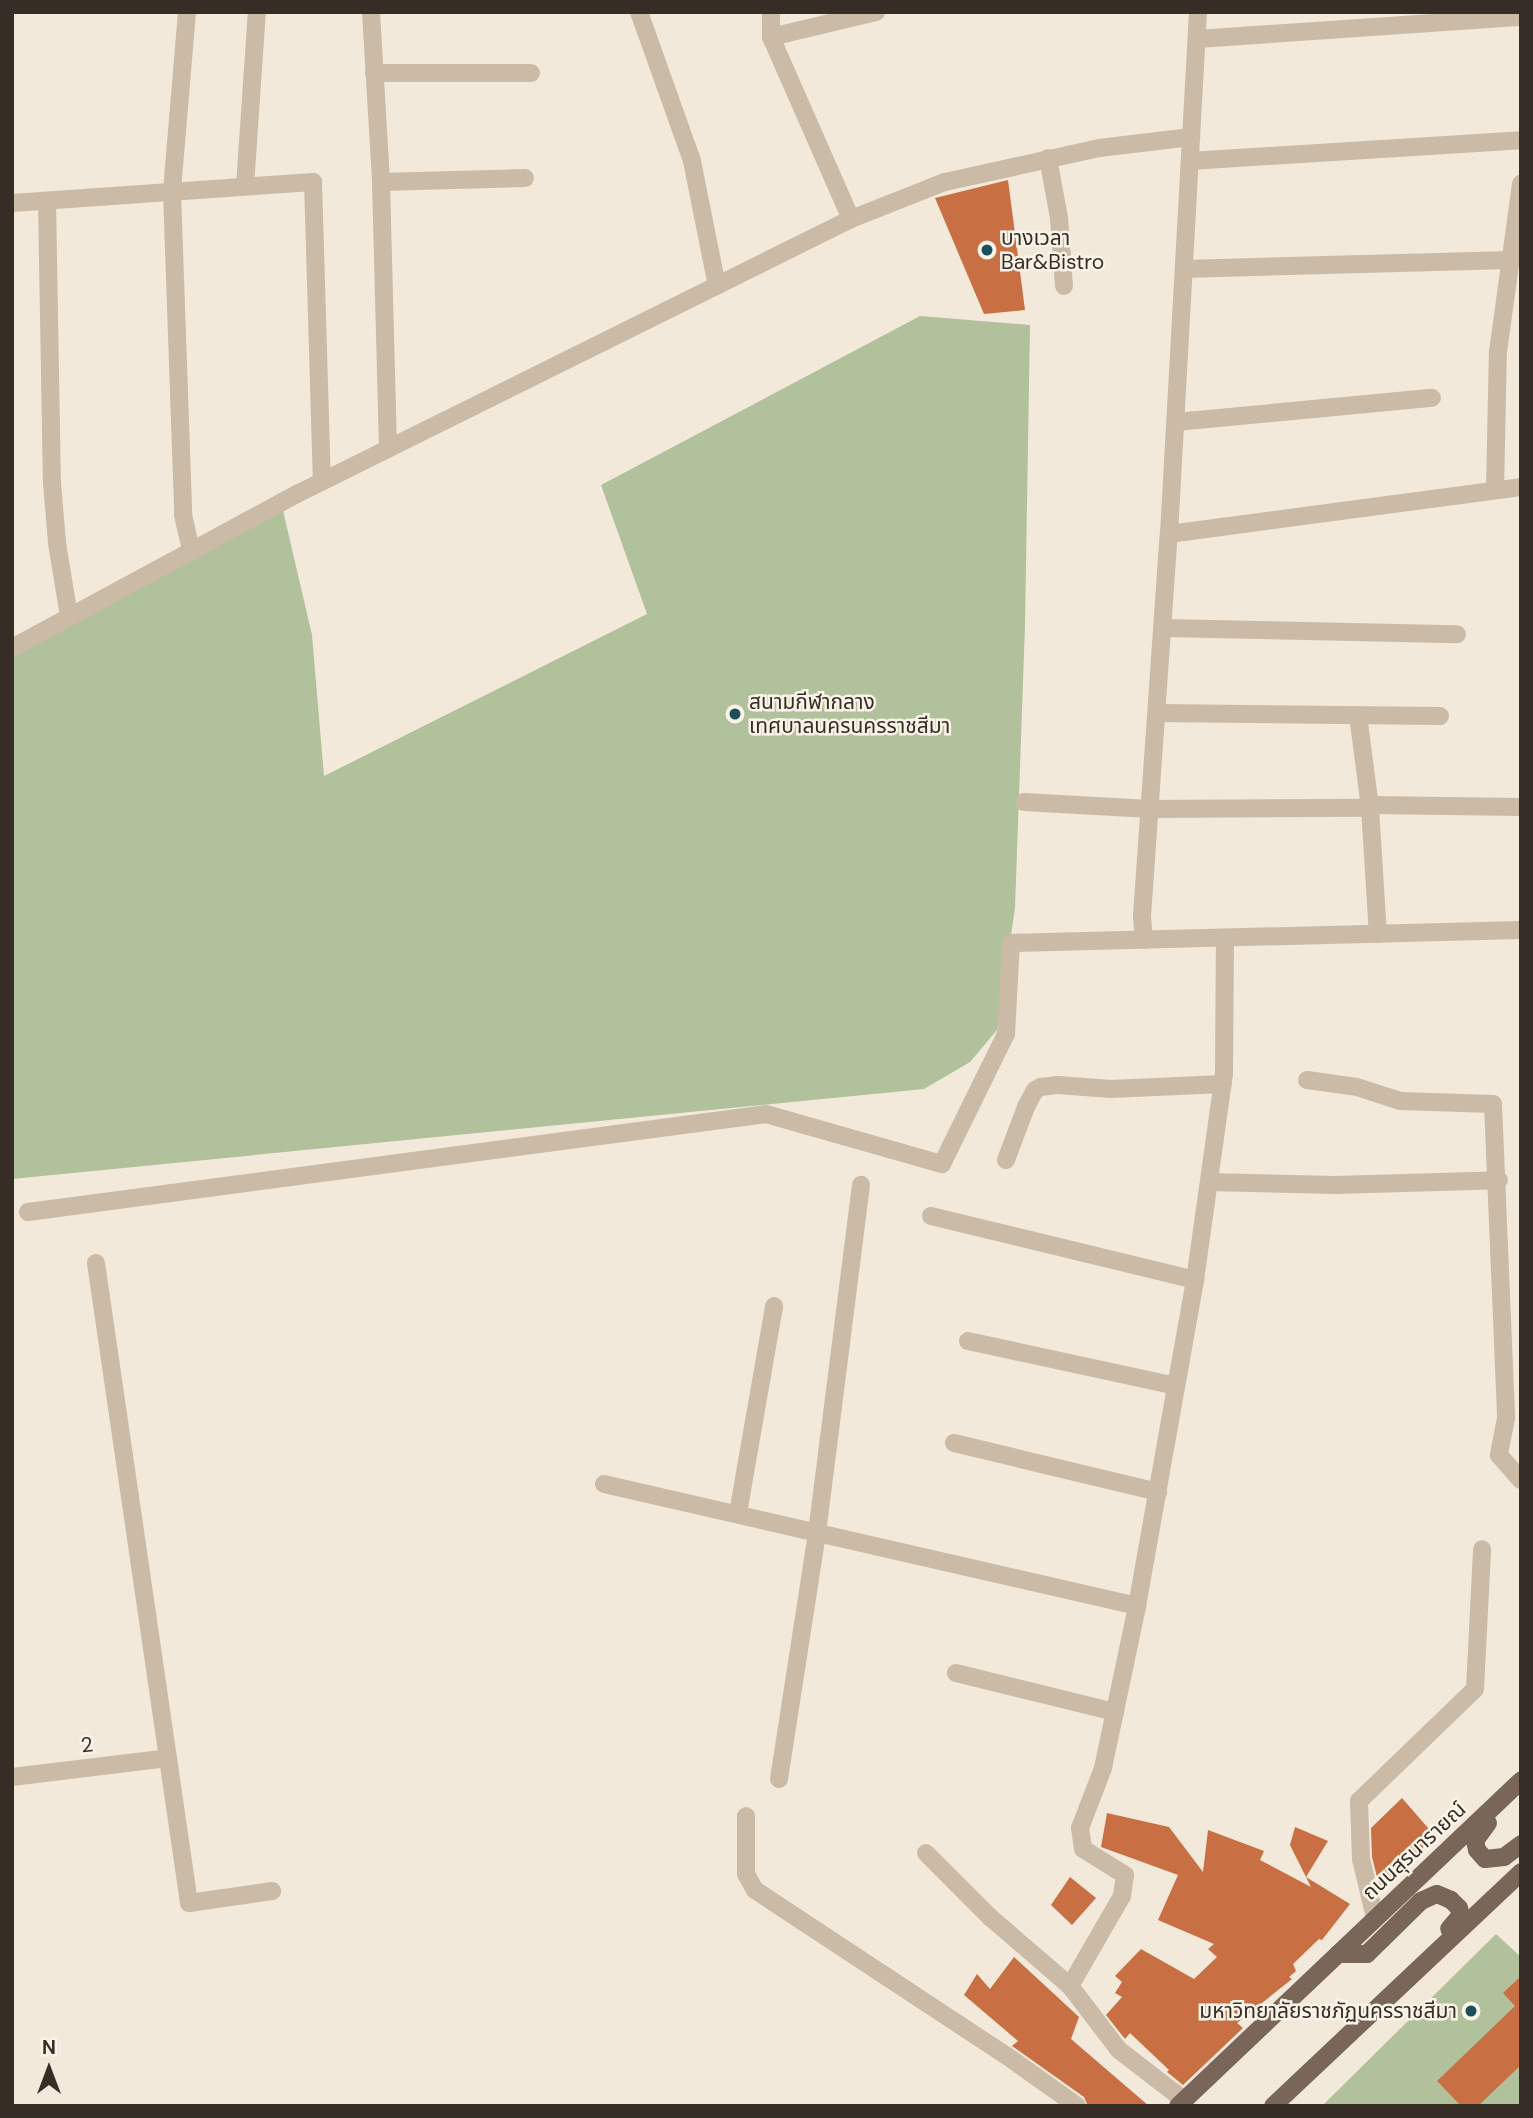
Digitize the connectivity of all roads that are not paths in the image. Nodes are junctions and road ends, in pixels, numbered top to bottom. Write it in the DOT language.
graph roads {
  1 [pos="187,12"];
  2 [pos="257,12"];
  3 [pos="371,12"];
  4 [pos="639,12"];
  5 [pos="771,12"];
  6 [pos="876,12"];
  7 [pos="1198,12"];
  8 [pos="1405,18"];
  9 [pos="1521,18"];
  10 [pos="771,37"];
  11 [pos="1197,39"];
  12 [pos="374,73"];
  13 [pos="531,73"];
  14 [pos="1191,137"];
  15 [pos="1521,140"];
  16 [pos="1048,158"];
  17 [pos="1190,161"];
  18 [pos="524,178"];
  19 [pos="381,182"];
  20 [pos="1521,184"];
  21 [pos="245,186"];
  22 [pos="172,192"];
  23 [pos="47,201"];
  24 [pos="12,203"];
  25 [pos="851,219"];
  26 [pos="1510,260"];
  27 [pos="1184,269"];
  28 [pos="716,286"];
  29 [pos="1064,286"];
  30 [pos="1432,398"];
  31 [pos="1175,422"];
  32 [pos="388,449"];
  33 [pos="322,482"];
  34 [pos="1521,487"];
  35 [pos="1495,491"];
  36 [pos="1169,534"];
  37 [pos="191,551"];
  38 [pos="69,616"];
  39 [pos="1163,628"];
  40 [pos="1458,634"];
  41 [pos="12,648"];
  42 [pos="1157,713"];
  43 [pos="1358,715"];
  44 [pos="1440,716"];
  45 [pos="1024,802"];
  46 [pos="1370,806"];
  47 [pos="1521,807"];
  48 [pos="1150,809"];
  49 [pos="1521,930"];
  50 [pos="1378,934"];
  51 [pos="1225,938"];
  52 [pos="1144,940"];
  53 [pos="1307,1080"];
  54 [pos="1223,1084"];
  55 [pos="1006,1160"];
  56 [pos="1499,1180"];
  57 [pos="1209,1182"];
  58 [pos="861,1185"];
  59 [pos="28,1212"];
  60 [pos="931,1216"];
  61 [pos="96,1263"];
  62 [pos="1195,1280"];
  63 [pos="774,1306"];
  64 [pos="968,1341"];
  65 [pos="1175,1386"];
  66 [pos="954,1443"];
  67 [pos="1521,1480"];
  68 [pos="604,1484"];
  69 [pos="1158,1492"];
  70 [pos="738,1513"];
  71 [pos="817,1533"];
  72 [pos="1482,1549"];
  73 [pos="1137,1606"];
  74 [pos="956,1673"];
  75 [pos="1115,1712"];
  76 [pos="168,1758"];
  77 [pos="12,1777"];
  78 [pos="779,1779"];
  79 [pos="1521,1782"];
  80 [pos="746,1816"];
  81 [pos="1521,1844"];
  82 [pos="926,1853"];
  83 [pos="1521,1872"];
  84 [pos="272,1891"];
  85 [pos="1375,1918"];
  86 [pos="1338,1954"];
  87 [pos="1070,1986"];
  88 [pos="1398,1987"];
  89 [pos="1181,2103"];
  90 [pos="1077,2106"];
  91 [pos="1273,2106"];
  1 -- 22 [label="street"];
  2 -- 21 [label="street"];
  3 -- 12 [label="street"];
  4 -- 28 [label="street"];
  5 -- 10 [label="street"];
  6 -- 10 [label="street"];
  7 -- 11 [label="street"];
  8 -- 9 [label="street"];
  8 -- 11 [label="street"];
  10 -- 25 [label="street"];
  11 -- 14 [label="street"];
  12 -- 13 [label="street"];
  12 -- 19 [label="street"];
  14 -- 16 [label="street"];
  14 -- 17 [label="street"];
  15 -- 17 [label="street"];
  16 -- 25 [label="street"];
  16 -- 29 [label="street"];
  17 -- 27 [label="street"];
  18 -- 19 [label="street"];
  19 -- 32 [label="street"];
  20 -- 26 [label="street"];
  21 -- 22 [label="street"];
  21 -- 33 [label="street"];
  22 -- 23 [label="street"];
  22 -- 37 [label="street"];
  23 -- 24 [label="street"];
  23 -- 38 [label="street"];
  25 -- 28 [label="street"];
  26 -- 27 [label="street"];
  26 -- 35 [label="street"];
  27 -- 31 [label="street"];
  28 -- 32 [label="street"];
  30 -- 31 [label="street"];
  31 -- 36 [label="street"];
  32 -- 33 [label="street"];
  33 -- 37 [label="street"];
  34 -- 35 [label="street"];
  35 -- 36 [label="street"];
  36 -- 39 [label="street"];
  37 -- 38 [label="street"];
  38 -- 41 [label="street"];
  39 -- 40 [label="street"];
  39 -- 42 [label="street"];
  42 -- 43 [label="street"];
  42 -- 48 [label="street"];
  43 -- 44 [label="street"];
  43 -- 46 [label="street"];
  45 -- 48 [label="street"];
  46 -- 47 [label="street"];
  46 -- 48 [label="street"];
  46 -- 50 [label="street"];
  48 -- 52 [label="street"];
  49 -- 50 [label="street"];
  50 -- 51 [label="street"];
  51 -- 52 [label="street"];
  51 -- 54 [label="street"];
  52 -- 59 [label="street"];
  53 -- 56 [label="street"];
  54 -- 55 [label="street"];
  54 -- 57 [label="street"];
  56 -- 57 [label="street"];
  56 -- 67 [label="street"];
  57 -- 62 [label="street"];
  58 -- 71 [label="street"];
  60 -- 62 [label="street"];
  61 -- 76 [label="street"];
  62 -- 65 [label="street"];
  63 -- 70 [label="street"];
  64 -- 65 [label="street"];
  65 -- 69 [label="street"];
  66 -- 69 [label="street"];
  68 -- 70 [label="street"];
  69 -- 73 [label="street"];
  70 -- 71 [label="street"];
  71 -- 73 [label="street"];
  71 -- 78 [label="street"];
  72 -- 85 [label="street"];
  73 -- 75 [label="street"];
  74 -- 75 [label="street"];
  75 -- 87 [label="street"];
  76 -- 77 [label="street, 2"];
  76 -- 84 [label="street"];
  79 -- 81 [label="main road, ถนนสุรนารายณ์"];
  79 -- 85 [label="main road, ถนนสุรนารายณ์"];
  80 -- 90 [label="street"];
  82 -- 87 [label="street"];
  83 -- 88 [label="main road, ถนนสุรนารายณ์"];
  85 -- 86 [label="main road, ถนนสุรนารายณ์"];
  86 -- 88 [label="main road, ถนนสุรนารายณ์"];
  86 -- 89 [label="main road, ถนนสุรนารายณ์"];
  87 -- 89 [label="street"];
  88 -- 91 [label="main road, ถนนสุรนารายณ์"];
}
